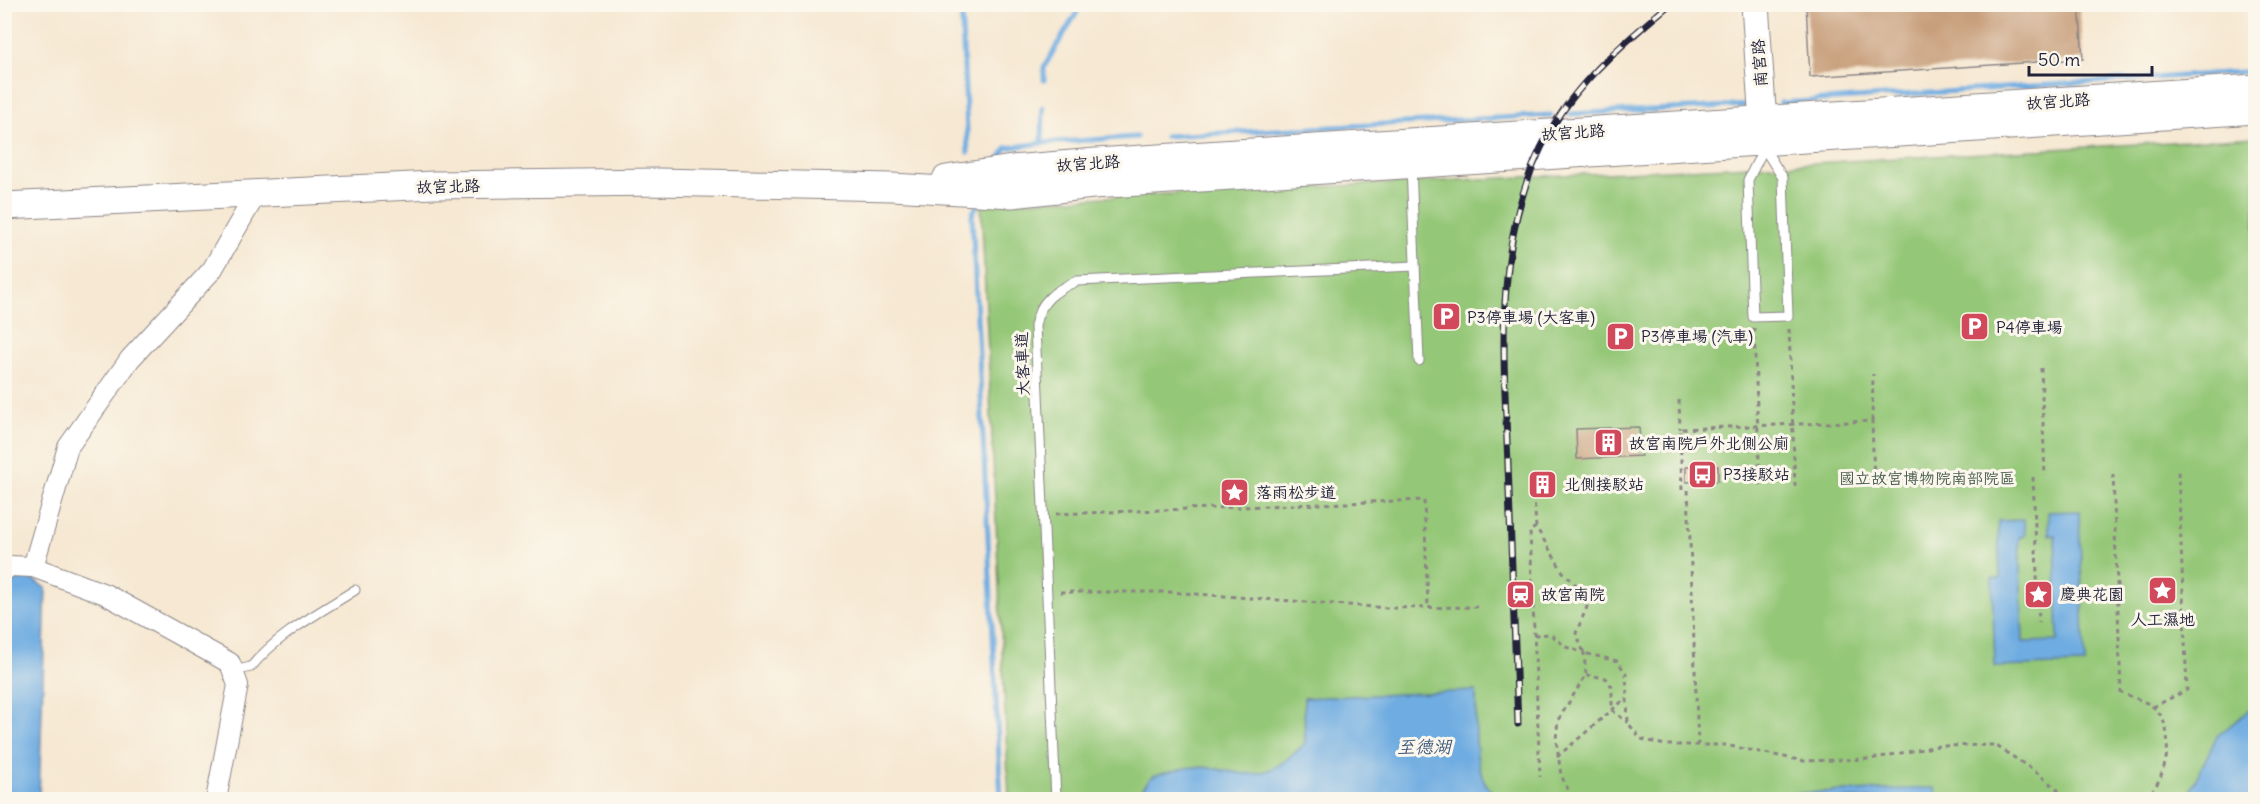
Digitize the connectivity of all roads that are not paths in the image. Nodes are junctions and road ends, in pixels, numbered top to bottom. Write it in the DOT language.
graph roads {
  1 [pos="1755,4"];
  2 [pos="2256,88"];
  3 [pos="2256,110"];
  4 [pos="1764,137"];
  5 [pos="1411,164"];
  6 [pos="892,187"];
  7 [pos="256,194"];
  8 [pos="4,206"];
  9 [pos="1415,266"];
  10 [pos="1419,361"];
  11 [pos="33,567"];
  12 [pos="4,571"];
  13 [pos="355,590"];
  14 [pos="233,670"];
  15 [pos="216,800"];
  16 [pos="1056,800"];
  1 -- 4 [label="street, 南宮路"];
  2 -- 4 [label="street, 故宮北路"];
  3 -- 4 [label="street, 故宮北路"];
  4 -- 4 [label="lane"];
  4 -- 5 [label="street, 故宮北路"];
  4 -- 6 [label="street, 故宮北路"];
  5 -- 6 [label="street, 故宮北路"];
  5 -- 9 [label="lane"];
  6 -- 7 [label="street, 故宮北路"];
  7 -- 8 [label="street, 故宮北路"];
  7 -- 11 [label="street"];
  9 -- 10 [label="lane"];
  9 -- 16 [label="lane, 大客車道"];
  11 -- 12 [label="street"];
  11 -- 14 [label="street"];
  13 -- 14 [label="lane"];
  14 -- 15 [label="street"];
}
